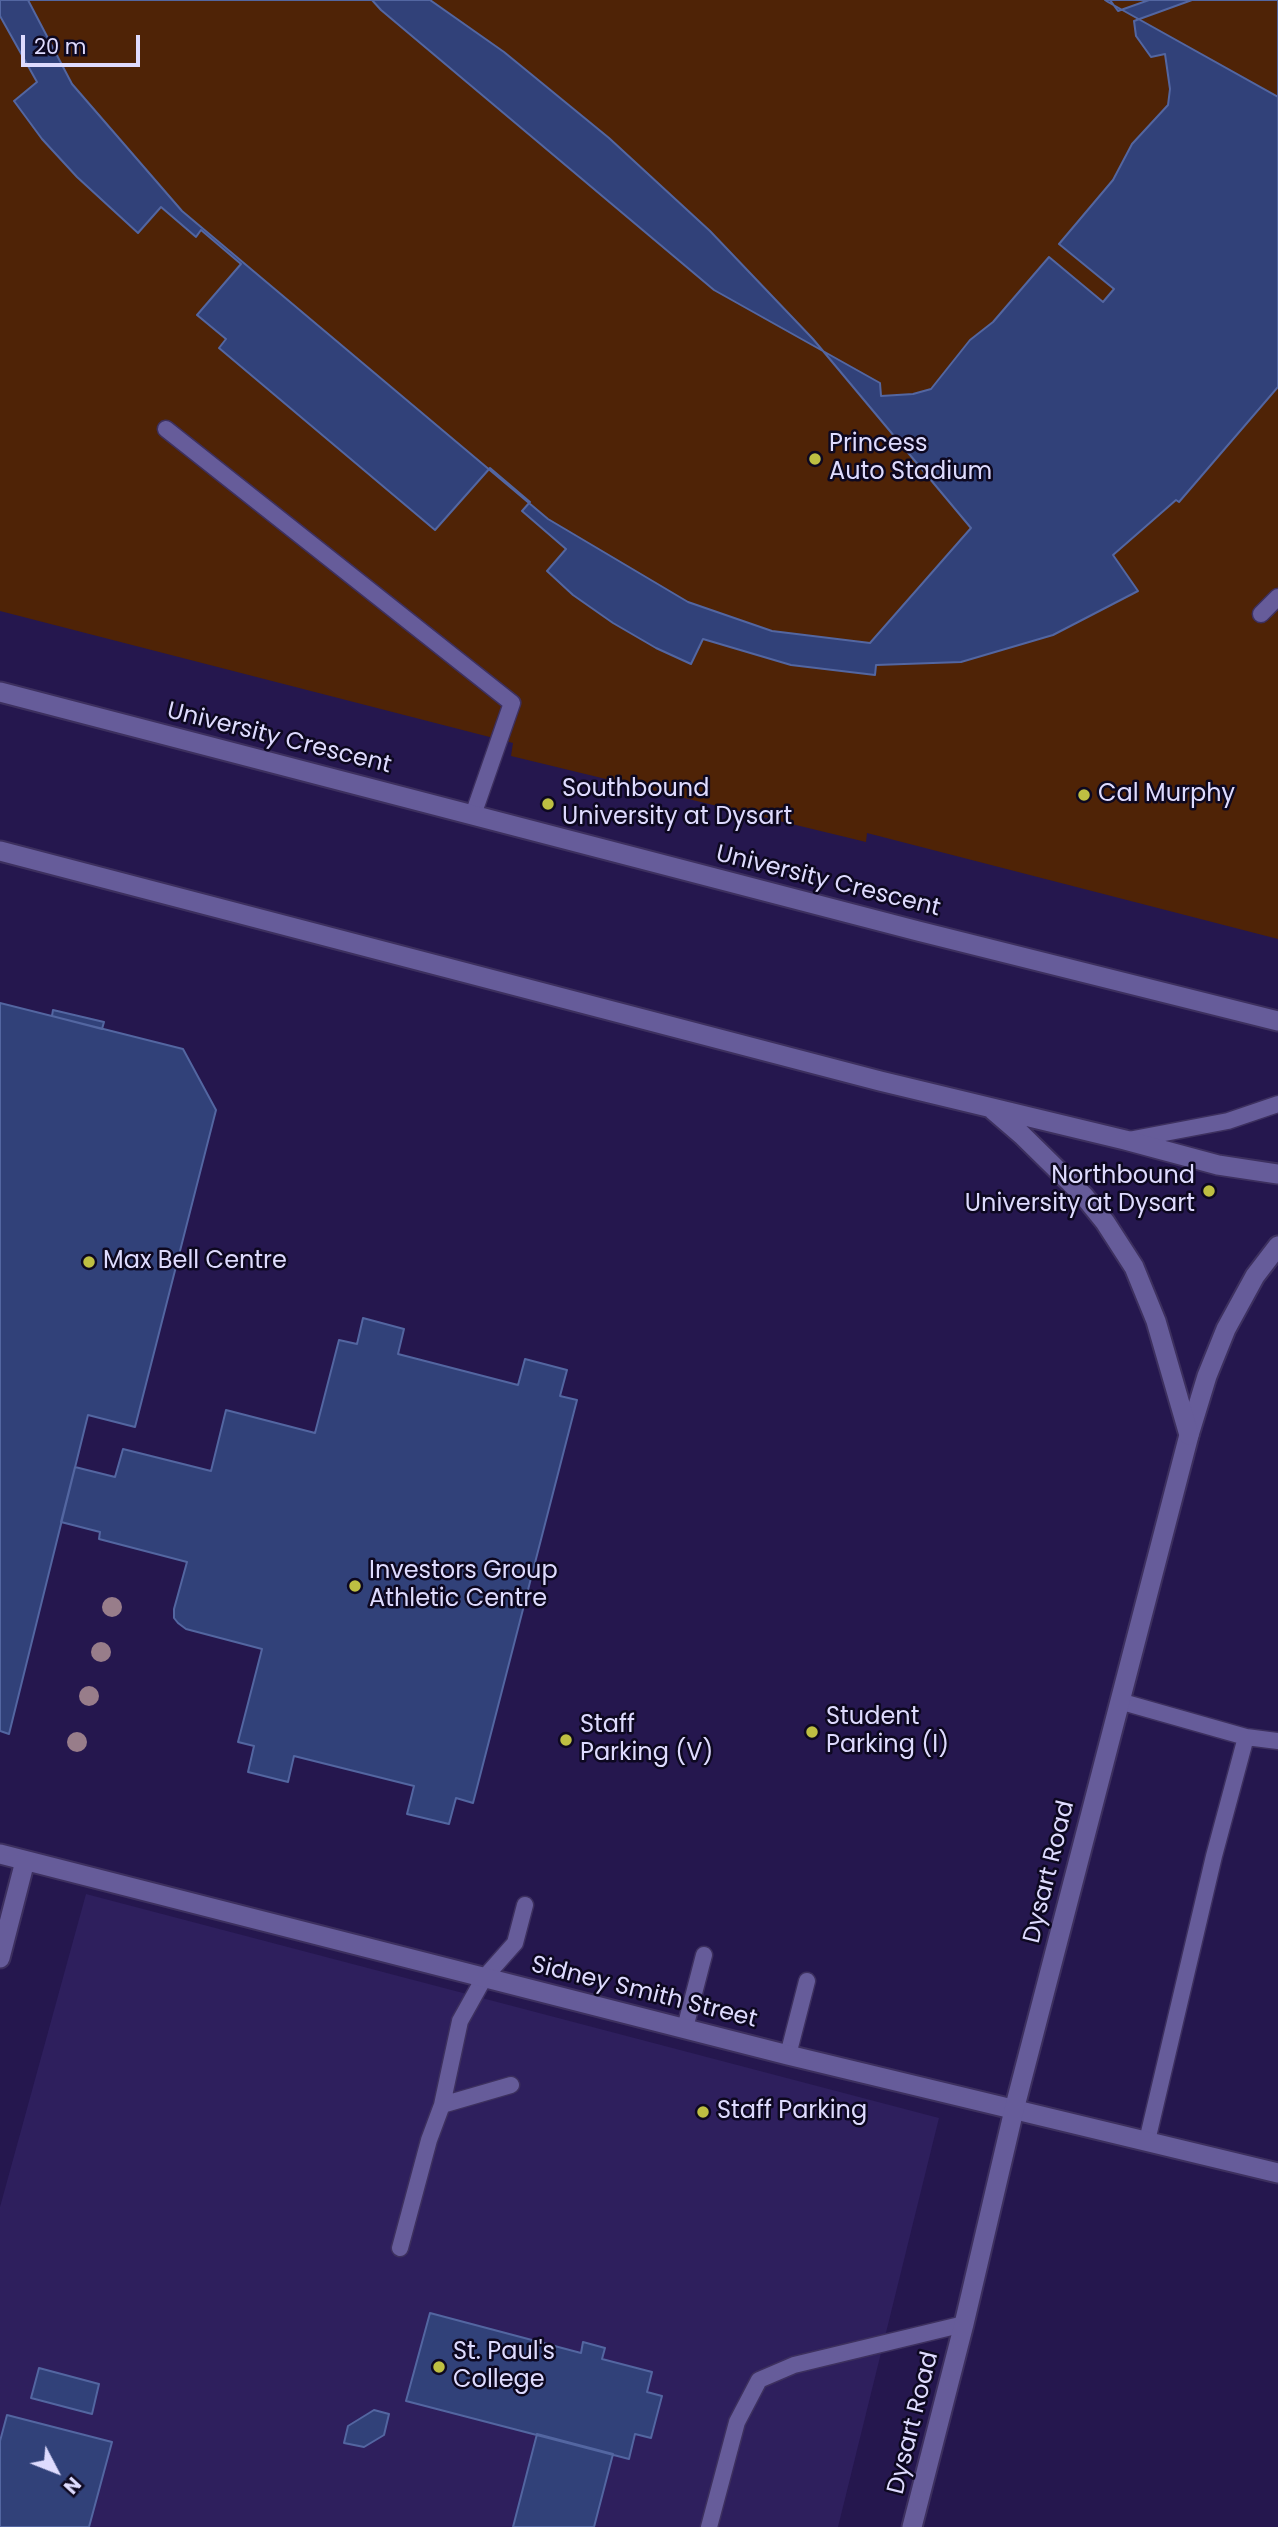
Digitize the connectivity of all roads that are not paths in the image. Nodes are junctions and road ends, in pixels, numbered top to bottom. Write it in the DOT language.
graph roads {
  1 [pos="166,429"];
  2 [pos="1278,597"];
  3 [pos="1261,614"];
  4 [pos="0,692"];
  5 [pos="473,815"];
  6 [pos="0,851"];
  7 [pos="1278,1021"];
  8 [pos="1278,1104"];
  9 [pos="990,1107"];
  10 [pos="1125,1140"];
  11 [pos="1278,1174"];
  12 [pos="1278,1246"];
  13 [pos="1189,1435"];
  14 [pos="1119,1701"];
  15 [pos="1246,1737"];
  16 [pos="1278,1741"];
  17 [pos="0,1854"];
  18 [pos="25,1861"];
  19 [pos="525,1905"];
  20 [pos="704,1955"];
  21 [pos="0,1958"];
  22 [pos="484,1978"];
  23 [pos="807,1981"];
  24 [pos="685,2028"];
  25 [pos="788,2055"];
  26 [pos="512,2085"];
  27 [pos="442,2105"];
  28 [pos="1014,2110"];
  29 [pos="1147,2141"];
  30 [pos="1278,2173"];
  31 [pos="400,2248"];
  32 [pos="964,2324"];
  33 [pos="709,2527"];
  34 [pos="912,2527"];
  1 -- 5 [label="lane"];
  2 -- 3 [label="lane"];
  4 -- 5 [label="main road, University Crescent"];
  5 -- 7 [label="main road, University Crescent"];
  6 -- 9 [label="main road"];
  8 -- 10 [label="lane"];
  9 -- 10 [label="main road"];
  9 -- 13 [label="main road"];
  10 -- 11 [label="main road"];
  12 -- 13 [label="main road, Dysart Road"];
  13 -- 14 [label="main road, Dysart Road"];
  14 -- 15 [label="lane"];
  14 -- 28 [label="main road, Dysart Road"];
  15 -- 16 [label="lane"];
  15 -- 29 [label="lane"];
  17 -- 18 [label="main road, Sidney Smith Street"];
  18 -- 21 [label="main road"];
  18 -- 22 [label="main road, Sidney Smith Street"];
  19 -- 22 [label="lane"];
  20 -- 24 [label="lane"];
  22 -- 24 [label="main road, Sidney Smith Street"];
  22 -- 27 [label="lane"];
  23 -- 25 [label="lane"];
  24 -- 25 [label="main road, Sidney Smith Street"];
  25 -- 28 [label="main road, Sidney Smith Street"];
  26 -- 27 [label="lane"];
  27 -- 31 [label="lane"];
  28 -- 29 [label="main road, Sidney Smith Street"];
  28 -- 32 [label="main road, Dysart Road"];
  29 -- 30 [label="main road, Sidney Smith Street"];
  32 -- 33 [label="lane"];
  32 -- 34 [label="main road, Dysart Road"];
}
